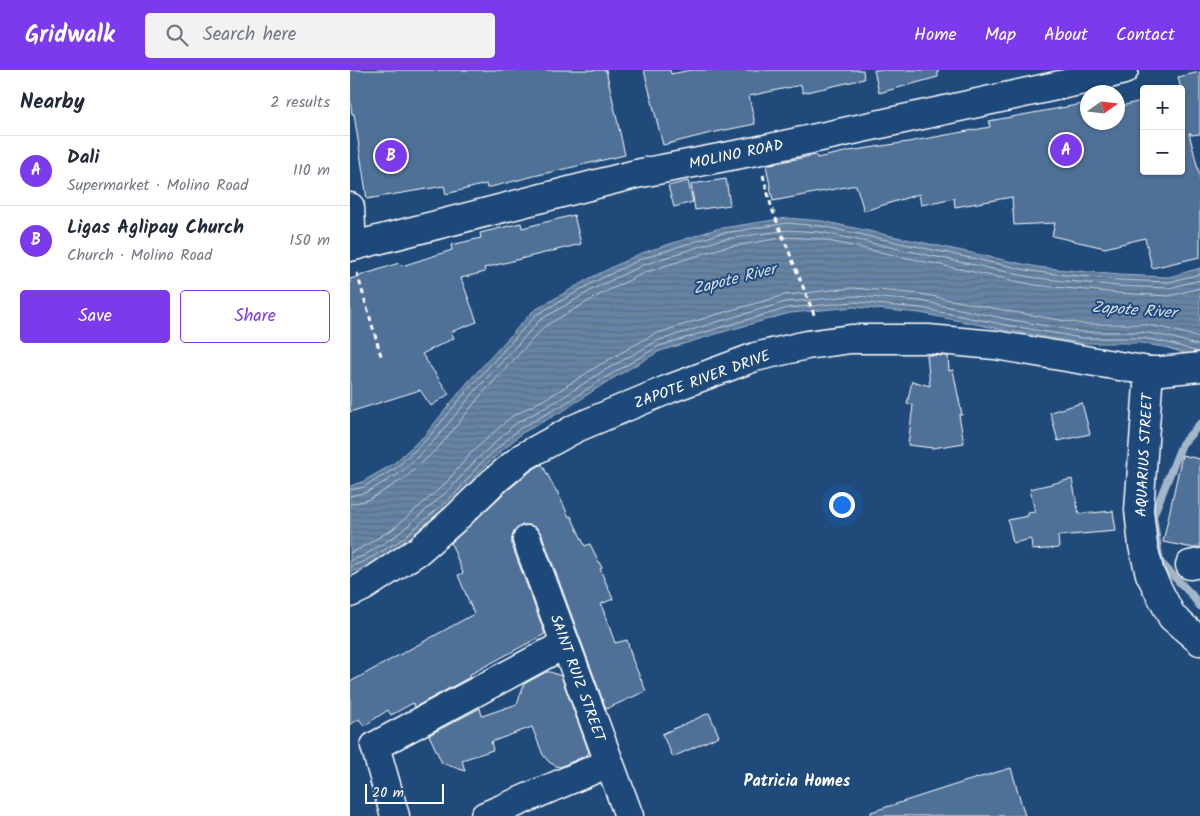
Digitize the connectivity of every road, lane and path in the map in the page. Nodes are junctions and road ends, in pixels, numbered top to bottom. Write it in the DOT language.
graph roads {
  1 [pos="1109,72"];
  2 [pos="756,151"];
  3 [pos="350,207"];
  4 [pos="351,247"];
  5 [pos="816,320"];
  6 [pos="382,359"];
  7 [pos="1200,367"];
  8 [pos="1155,371"];
  9 [pos="527,540"];
  10 [pos="350,593"];
  11 [pos="1200,641"];
  12 [pos="565,644"];
  13 [pos="609,763"];
  14 [pos="394,816"];
  15 [pos="484,816"];
  16 [pos="629,816"];
  1 -- 2 [label="main road, MOLINO ROAD"];
  2 -- 4 [label="main road, MOLINO ROAD"];
  2 -- 5 [label="path"];
  3 -- 4 [label="main road"];
  4 -- 6 [label="path"];
  7 -- 8 [label="main road, ZAPOTE RIVER DRIVE"];
  8 -- 10 [label="main road, ZAPOTE RIVER DRIVE"];
  8 -- 11 [label="main road, AQUARIUS STREET"];
  9 -- 12 [label="main road, SAINT RUIZ STREET"];
  12 -- 13 [label="main road, SAINT RUIZ STREET"];
  12 -- 14 [label="main road"];
  13 -- 15 [label="main road"];
  13 -- 16 [label="main road, SAINT RUIZ STREET"];
}
